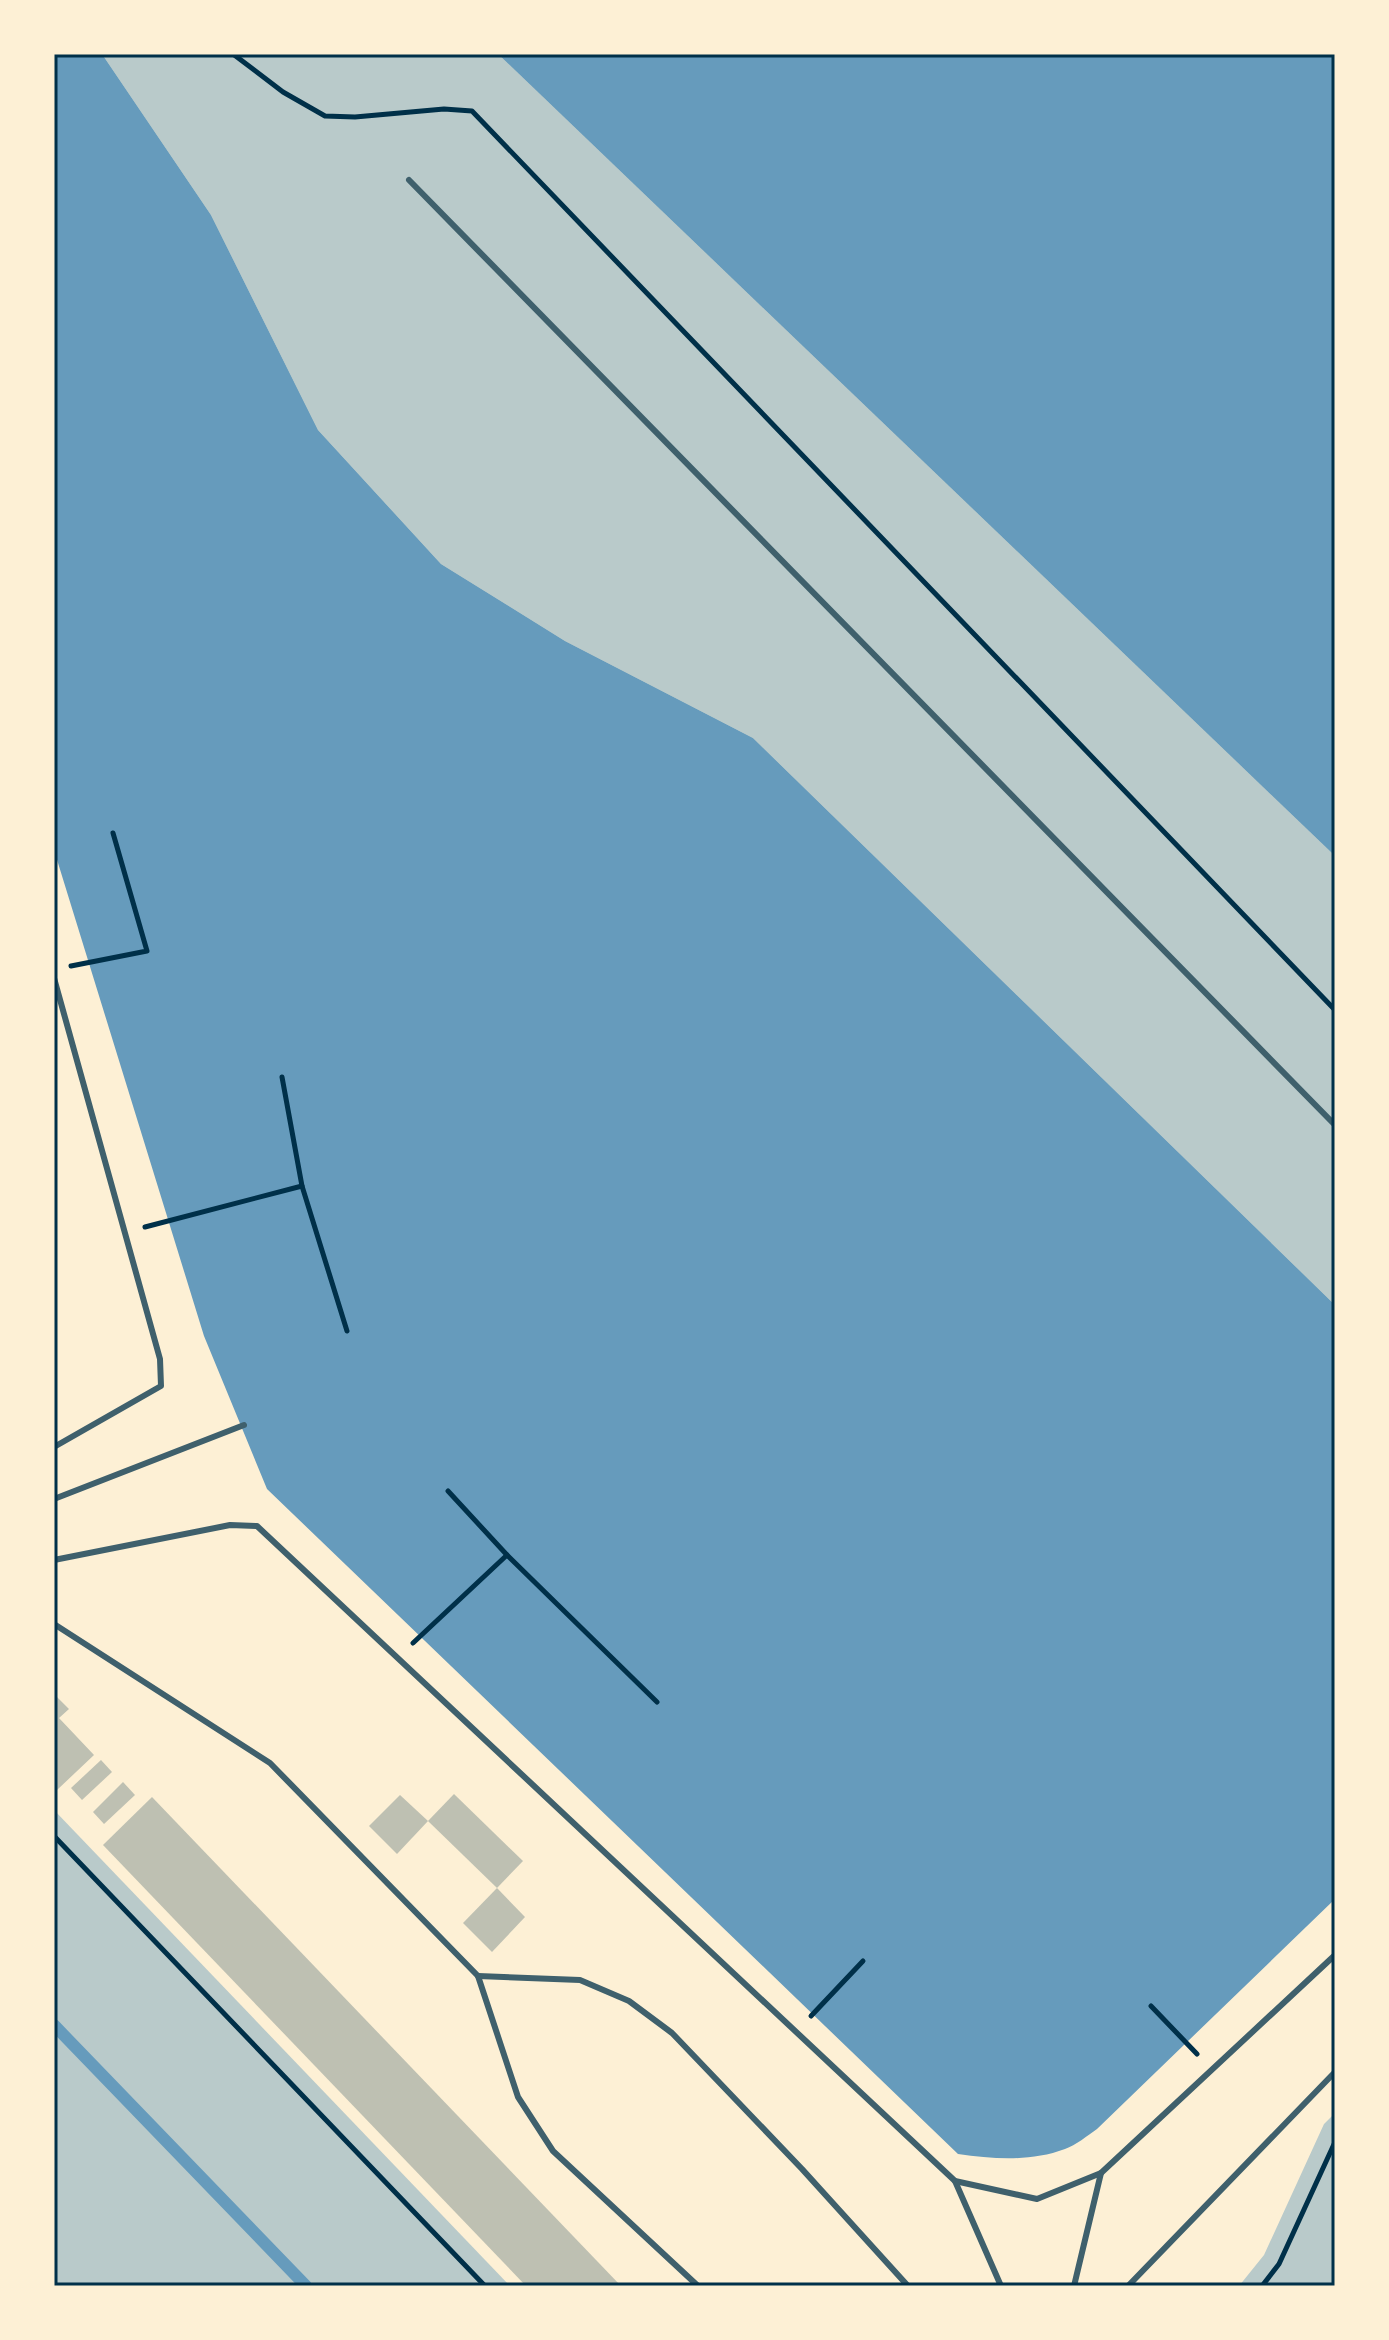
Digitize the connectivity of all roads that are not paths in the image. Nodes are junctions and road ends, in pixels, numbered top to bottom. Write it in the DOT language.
graph roads {
  1 [pos="409,180"];
  2 [pos="54,978"];
  3 [pos="1335,1125"];
  4 [pos="244,1425"];
  5 [pos="54,1447"];
  6 [pos="54,1499"];
  7 [pos="54,1560"];
  8 [pos="54,1624"];
  9 [pos="1335,1955"];
  10 [pos="478,1976"];
  11 [pos="1335,2072"];
  12 [pos="1101,2173"];
  13 [pos="955,2181"];
  14 [pos="698,2286"];
  15 [pos="908,2286"];
  16 [pos="1001,2286"];
  17 [pos="1074,2286"];
  18 [pos="1128,2286"];
  1 -- 3 [label="lane"];
  2 -- 5 [label="lane"];
  4 -- 6 [label="lane"];
  7 -- 13 [label="lane"];
  8 -- 10 [label="lane"];
  9 -- 12 [label="lane"];
  10 -- 14 [label="lane"];
  10 -- 15 [label="lane"];
  11 -- 18 [label="lane"];
  12 -- 13 [label="lane"];
  12 -- 17 [label="lane"];
  13 -- 16 [label="lane"];
}
